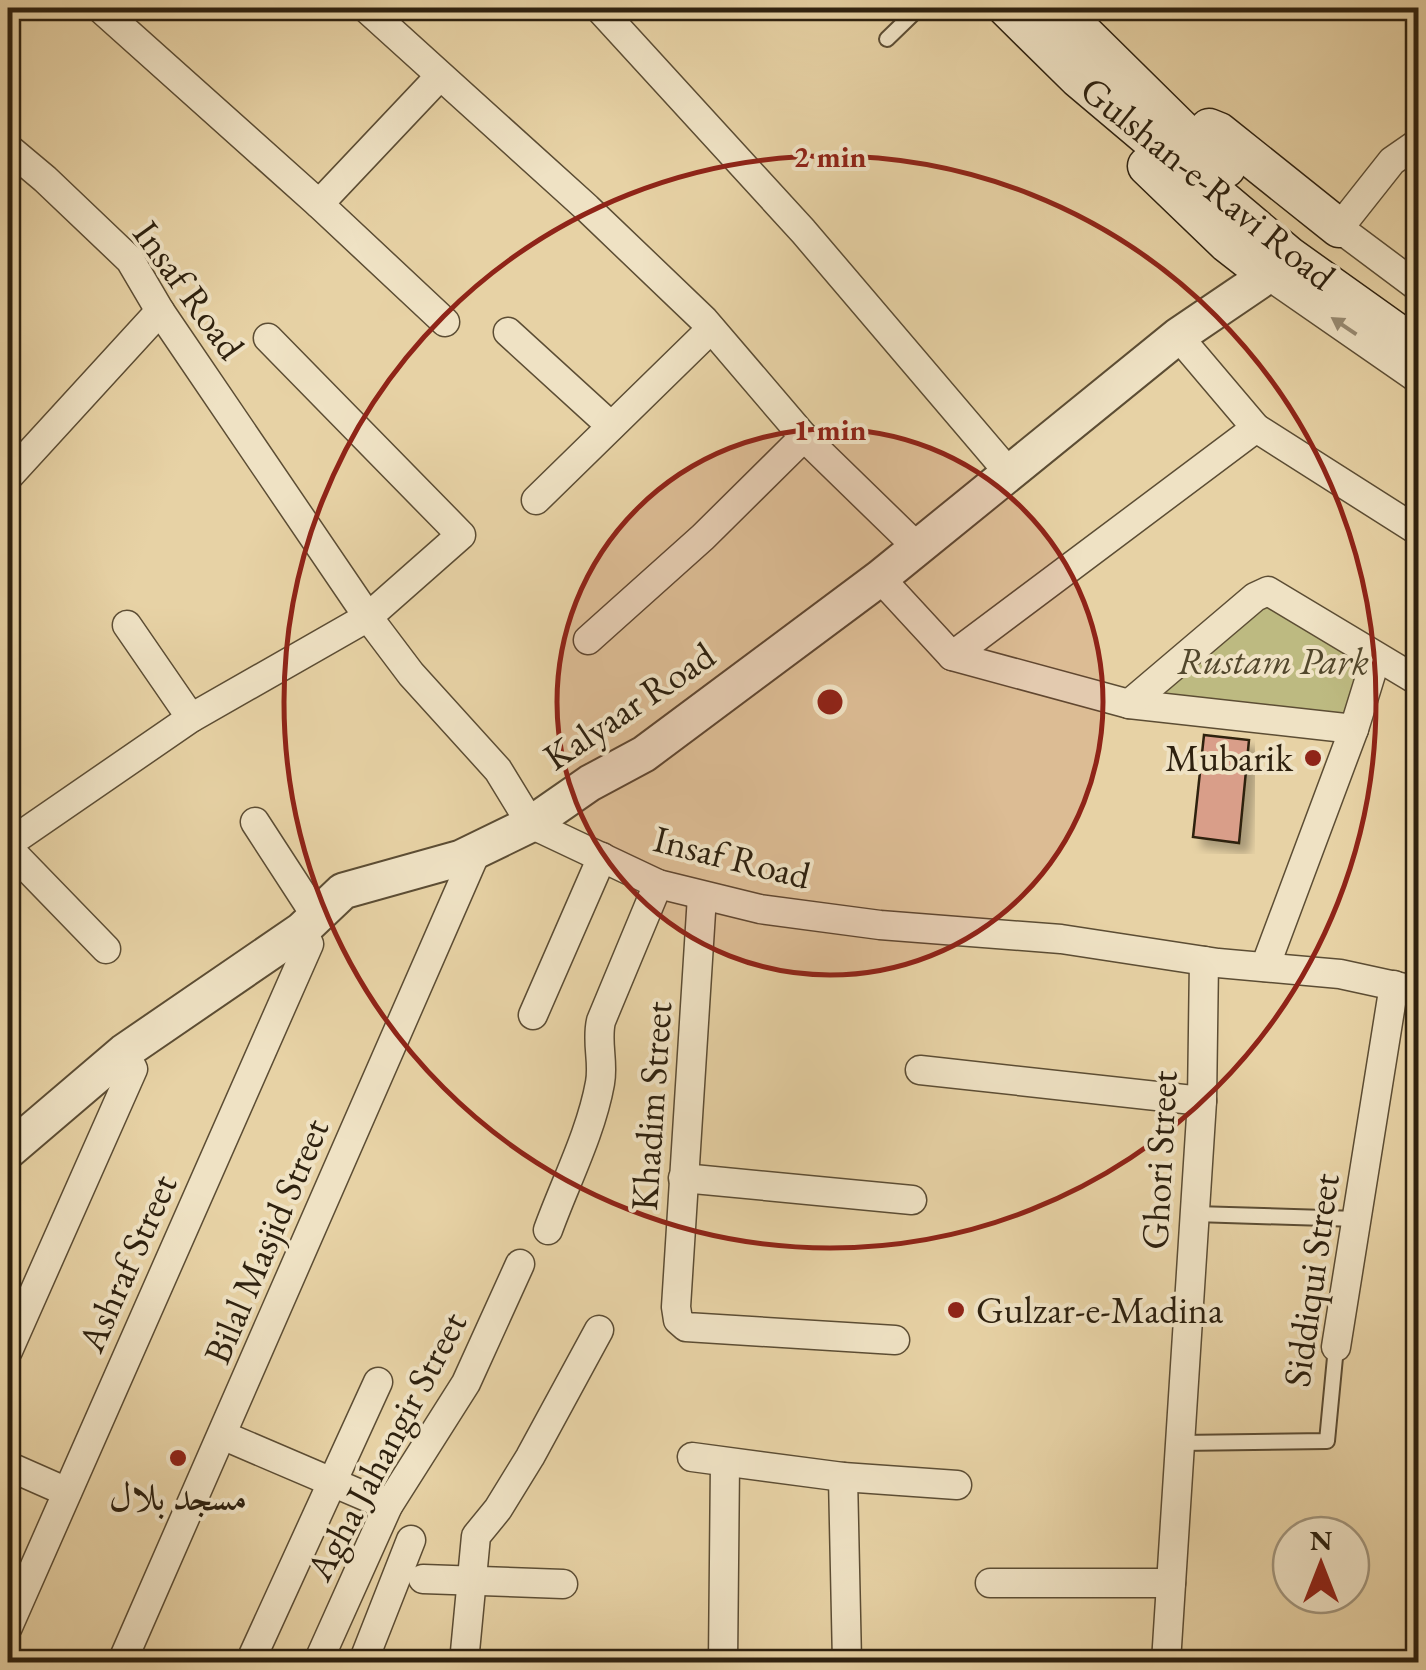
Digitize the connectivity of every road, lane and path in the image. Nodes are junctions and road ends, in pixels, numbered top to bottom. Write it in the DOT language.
graph roads {
  1 [pos="100,8"];
  2 [pos="366,8"];
  3 [pos="600,8"];
  4 [pos="919,8"];
  5 [pos="1007,8"];
  6 [pos="1058,8"];
  7 [pos="887,39"];
  8 [pos="440,76"];
  9 [pos="1078,78"];
  10 [pos="1156,106"];
  11 [pos="1418,143"];
  12 [pos="8,148"];
  13 [pos="319,204"];
  14 [pos="1339,228"];
  15 [pos="1268,275"];
  16 [pos="1418,287"];
  17 [pos="160,311"];
  18 [pos="1418,316"];
  19 [pos="445,322"];
  20 [pos="711,329"];
  21 [pos="508,332"];
  22 [pos="1178,336"];
  23 [pos="268,338"];
  24 [pos="1418,348"];
  25 [pos="1418,379"];
  26 [pos="611,426"];
  27 [pos="1256,428"];
  28 [pos="804,437"];
  29 [pos="1010,474"];
  30 [pos="8,477"];
  31 [pos="536,500"];
  32 [pos="1418,531"];
  33 [pos="917,548"];
  34 [pos="880,578"];
  35 [pos="368,618"];
  36 [pos="128,625"];
  37 [pos="588,640"];
  38 [pos="952,656"];
  39 [pos="1376,658"];
  40 [pos="1418,681"];
  41 [pos="1128,704"];
  42 [pos="190,718"];
  43 [pos="1354,729"];
  44 [pos="255,822"];
  45 [pos="532,824"];
  46 [pos="8,846"];
  47 [pos="477,850"];
  48 [pos="602,857"];
  49 [pos="658,884"];
  50 [pos="702,896"];
  51 [pos="309,922"];
  52 [pos="106,949"];
  53 [pos="1204,961"];
  54 [pos="1265,967"];
  55 [pos="1406,988"];
  56 [pos="533,1015"];
  57 [pos="124,1052"];
  58 [pos="920,1070"];
  59 [pos="1202,1101"];
  60 [pos="8,1150"];
  61 [pos="683,1178"];
  62 [pos="912,1200"];
  63 [pos="1194,1214"];
  64 [pos="1356,1219"];
  65 [pos="548,1230"];
  66 [pos="520,1264"];
  67 [pos="600,1330"];
  68 [pos="895,1340"];
  69 [pos="9,1344"];
  70 [pos="1336,1347"];
  71 [pos="378,1382"];
  72 [pos="222,1435"];
  73 [pos="1180,1443"];
  74 [pos="692,1456"];
  75 [pos="725,1462"];
  76 [pos="8,1466"];
  77 [pos="844,1477"];
  78 [pos="332,1484"];
  79 [pos="957,1485"];
  80 [pos="67,1492"];
  81 [pos="388,1506"];
  82 [pos="411,1540"];
  83 [pos="423,1580"];
  84 [pos="471,1581"];
  85 [pos="990,1583"];
  86 [pos="1171,1583"];
  87 [pos="563,1584"];
  88 [pos="8,1627"];
  89 [pos="122,1662"];
  90 [pos="250,1662"];
  91 [pos="318,1662"];
  92 [pos="363,1662"];
  93 [pos="464,1662"];
  94 [pos="722,1662"];
  95 [pos="846,1662"];
  96 [pos="1166,1662"];
  1 -- 13 [label="street"];
  2 -- 8 [label="street"];
  3 -- 29 [label="street"];
  4 -- 7 [label="lane"];
  5 -- 9 [label="main road, Gulshan-e-Ravi Road"];
  6 -- 10 [label="main road, Gulshan-e-Ravi Road"];
  8 -- 13 [label="street"];
  8 -- 20 [label="street"];
  9 -- 15 [label="main road"];
  9 -- 24 [label="main road, Gulshan-e-Ravi Road"];
  10 -- 14 [label="main road"];
  10 -- 18 [label="main road, Gulshan-e-Ravi Road"];
  11 -- 14 [label="street"];
  12 -- 17 [label="street, Insaf Road"];
  13 -- 19 [label="street"];
  14 -- 16 [label="street"];
  15 -- 22 [label="street, Kalyaar Road"];
  25 -- 15 [label="street, one-way"];
  17 -- 30 [label="street"];
  17 -- 35 [label="street, Insaf Road"];
  20 -- 26 [label="street"];
  20 -- 28 [label="street"];
  21 -- 26 [label="street"];
  22 -- 27 [label="street"];
  22 -- 29 [label="street, Kalyaar Road"];
  23 -- 35 [label="street"];
  26 -- 31 [label="street"];
  27 -- 32 [label="street"];
  27 -- 38 [label="street"];
  28 -- 33 [label="street"];
  28 -- 37 [label="street"];
  29 -- 33 [label="street, Kalyaar Road"];
  33 -- 34 [label="street, Kalyaar Road"];
  34 -- 38 [label="street"];
  34 -- 45 [label="street, Kalyaar Road"];
  35 -- 42 [label="street"];
  35 -- 45 [label="street, Insaf Road"];
  36 -- 42 [label="street"];
  38 -- 41 [label="street"];
  39 -- 40 [label="street"];
  39 -- 41 [label="street"];
  39 -- 43 [label="street"];
  41 -- 43 [label="street"];
  42 -- 46 [label="street"];
  43 -- 54 [label="street"];
  44 -- 51 [label="street"];
  45 -- 47 [label="street, Kalyaar Road"];
  45 -- 48 [label="street, Insaf Road"];
  46 -- 52 [label="street"];
  47 -- 51 [label="street, Kalyaar Road"];
  47 -- 72 [label="street, Bilal Masjid Street"];
  48 -- 49 [label="street, Insaf Road"];
  48 -- 56 [label="street"];
  49 -- 50 [label="street, Insaf Road"];
  49 -- 65 [label="street"];
  50 -- 53 [label="street, Insaf Road"];
  50 -- 61 [label="street, Khadim Street"];
  51 -- 57 [label="street, Kalyaar Road"];
  51 -- 80 [label="street, Ashraf Street"];
  53 -- 54 [label="street, Insaf Road"];
  53 -- 59 [label="street, Ghori Street"];
  54 -- 55 [label="street, Insaf Road"];
  55 -- 64 [label="street, Siddiqui Street"];
  57 -- 60 [label="street, Kalyaar Road"];
  57 -- 69 [label="street"];
  58 -- 59 [label="street"];
  59 -- 63 [label="street, Ghori Street"];
  61 -- 62 [label="street"];
  61 -- 68 [label="street, Khadim Street"];
  63 -- 64 [label="lane"];
  63 -- 73 [label="street, Ghori Street"];
  64 -- 70 [label="street, Siddiqui Street"];
  66 -- 81 [label="street, Agha Jahangir Street"];
  67 -- 84 [label="street"];
  70 -- 73 [label="lane, Siddiqui Street"];
  71 -- 78 [label="street"];
  72 -- 78 [label="street"];
  72 -- 89 [label="street, Bilal Masjid Street"];
  73 -- 86 [label="street, Ghori Street"];
  74 -- 75 [label="street"];
  75 -- 77 [label="street"];
  75 -- 94 [label="street"];
  76 -- 80 [label="street"];
  77 -- 79 [label="street"];
  77 -- 95 [label="street"];
  78 -- 81 [label="street"];
  78 -- 90 [label="street"];
  80 -- 88 [label="street, Ashraf Street"];
  81 -- 91 [label="street, Agha Jahangir Street"];
  82 -- 92 [label="street"];
  83 -- 84 [label="street"];
  84 -- 87 [label="street"];
  84 -- 93 [label="street"];
  85 -- 86 [label="street"];
  86 -- 96 [label="street, Ghori Street"];
}
